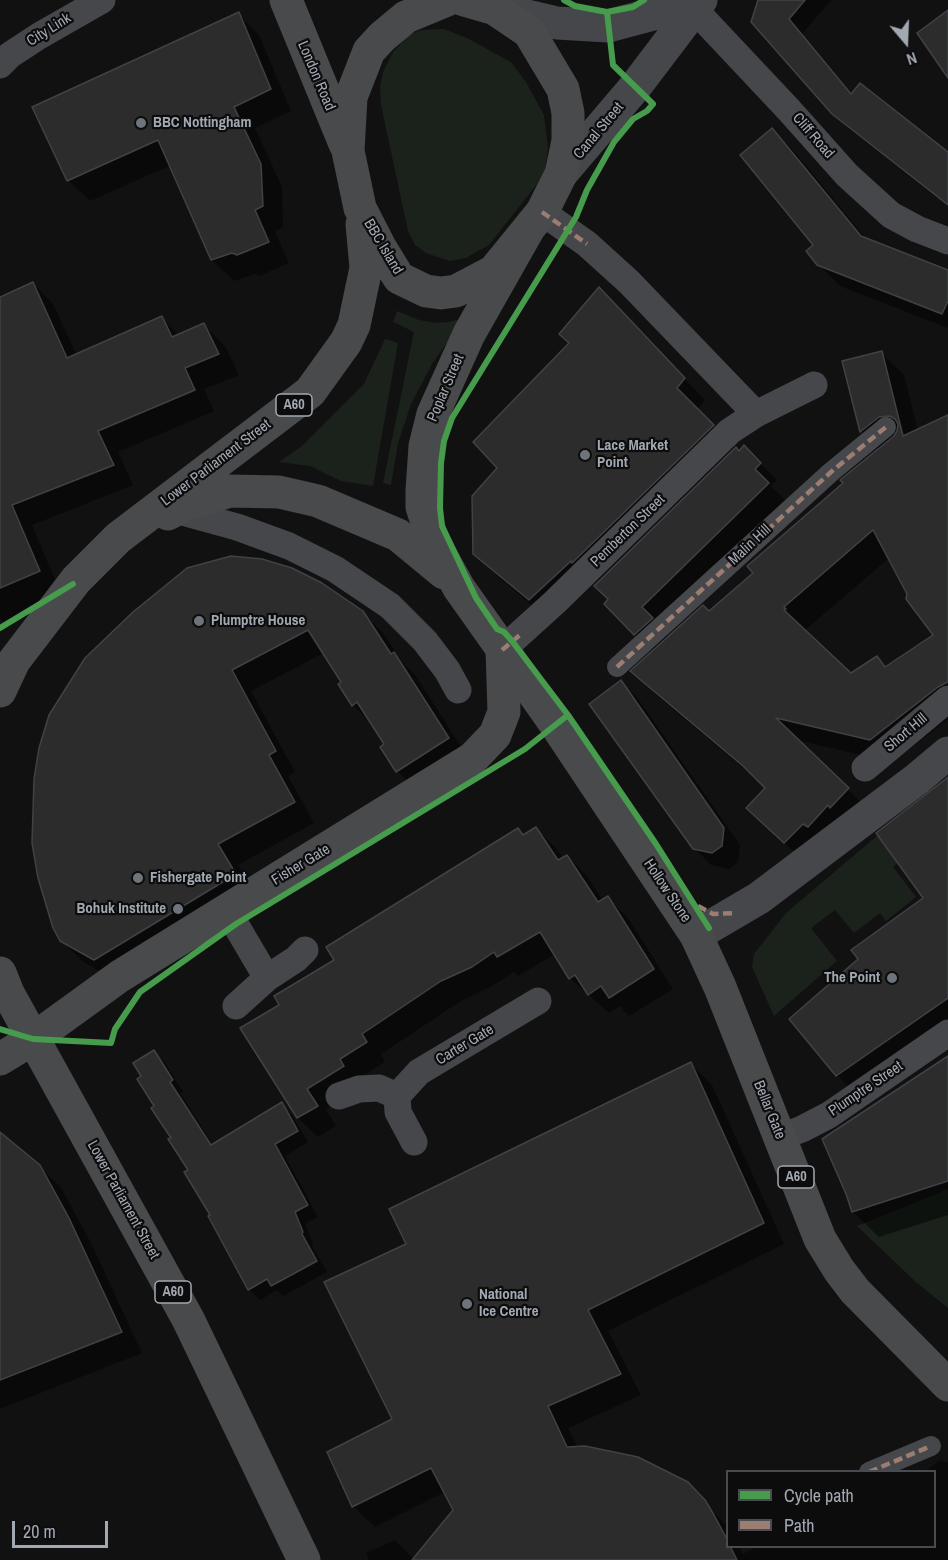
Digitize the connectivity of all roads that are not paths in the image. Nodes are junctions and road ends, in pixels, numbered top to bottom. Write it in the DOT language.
graph roads {
  1 [pos="102,0"];
  2 [pos="286,0"];
  3 [pos="447,0"];
  4 [pos="693,3"];
  5 [pos="480,4"];
  6 [pos="0,65"];
  7 [pos="348,151"];
  8 [pos="561,174"];
  9 [pos="360,208"];
  10 [pos="535,220"];
  11 [pos="948,241"];
  12 [pos="814,385"];
  13 [pos="756,414"];
  14 [pos="886,427"];
  15 [pos="175,510"];
  16 [pos="118,538"];
  17 [pos="459,588"];
  18 [pos="502,650"];
  19 [pos="617,667"];
  20 [pos="458,690"];
  21 [pos="0,691"];
  22 [pos="948,699"];
  23 [pos="948,753"];
  24 [pos="865,768"];
  25 [pos="227,910"];
  26 [pos="696,935"];
  27 [pos="306,950"];
  28 [pos="0,973"];
  29 [pos="267,978"];
  30 [pos="538,1001"];
  31 [pos="236,1006"];
  32 [pos="948,1033"];
  33 [pos="33,1039"];
  34 [pos="0,1059"];
  35 [pos="339,1096"];
  36 [pos="397,1096"];
  37 [pos="781,1137"];
  38 [pos="414,1142"];
  39 [pos="948,1385"];
  40 [pos="931,1446"];
  41 [pos="874,1470"];
  42 [pos="304,1560"];
  1 -- 6 [label="street, City Link"];
  2 -- 7 [label="main road, London Road / A60"];
  3 -- 7 [label="main road, BBC Island / A60"];
  4 -- 5 [label="street"];
  4 -- 8 [label="street, Canal Street"];
  4 -- 11 [label="street, Cliff Road"];
  5 -- 8 [label="main road, BBC Island / A60"];
  7 -- 9 [label="main road, BBC Island / A60"];
  8 -- 10 [label="main road, BBC Island / A60"];
  9 -- 10 [label="main road, BBC Island / A60"];
  9 -- 16 [label="main road, Lower Parliament Street / A60"];
  10 -- 13 [label="street"];
  10 -- 17 [label="main road, Poplar Street / A60"];
  12 -- 13 [label="street, Pemberton Street"];
  13 -- 18 [label="street, Pemberton Street"];
  14 -- 19 [label="street, Malin Hill"];
  15 -- 16 [label="main road"];
  15 -- 17 [label="main road"];
  15 -- 20 [label="street"];
  16 -- 21 [label="main road, Lower Parliament Street / A60"];
  17 -- 18 [label="main road, Poplar Street / A60"];
  18 -- 25 [label="main road, Fisher Gate"];
  18 -- 26 [label="main road, Hollow Stone / A60"];
  22 -- 24 [label="street, Short Hill"];
  23 -- 26 [label="street, Hollow Stone"];
  25 -- 29 [label="street"];
  25 -- 33 [label="main road, Fisher Gate"];
  26 -- 37 [label="main road, Bellar Gate / A60"];
  27 -- 29 [label="street"];
  28 -- 33 [label="main road, Lower Parliament Street / A60"];
  29 -- 31 [label="street"];
  30 -- 36 [label="street, Carter Gate"];
  32 -- 37 [label="street, Plumptre Street"];
  33 -- 34 [label="main road, Fisher Gate"];
  33 -- 42 [label="main road, Lower Parliament Street / A60"];
  35 -- 36 [label="street"];
  36 -- 38 [label="street"];
  37 -- 39 [label="main road, Bellar Gate / A60"];
  40 -- 41 [label="street"];
}
